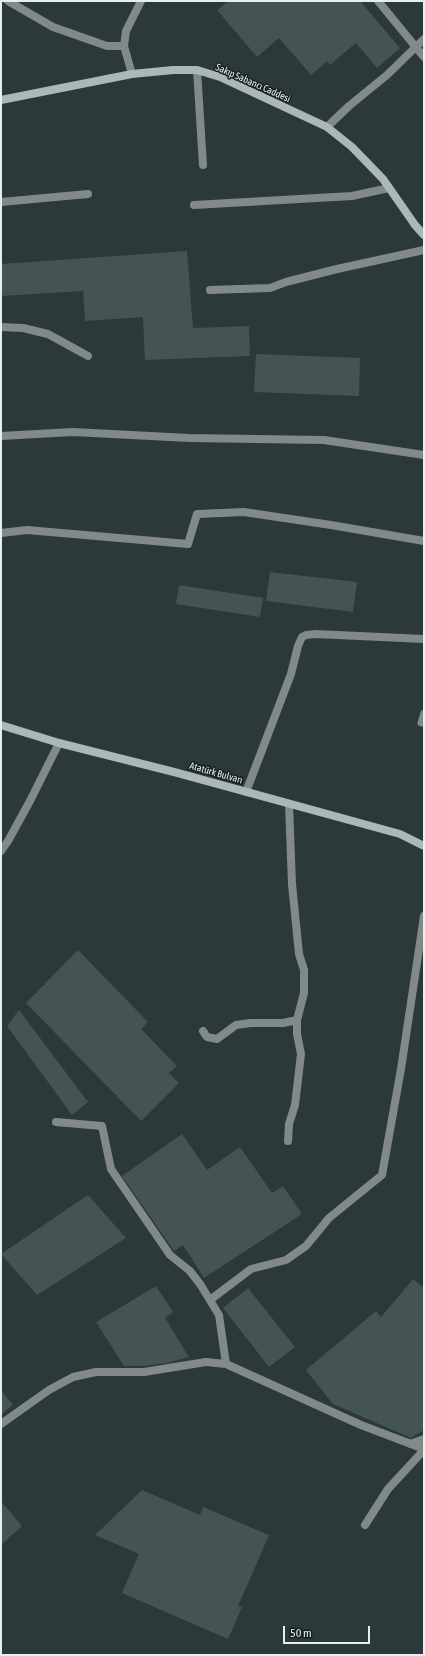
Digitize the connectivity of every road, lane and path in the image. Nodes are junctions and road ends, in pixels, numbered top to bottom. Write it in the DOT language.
graph roads {
  1 [pos="8,1"];
  2 [pos="141,1"];
  3 [pos="378,1"];
  4 [pos="424,39"];
  5 [pos="124,46"];
  6 [pos="416,48"];
  7 [pos="424,56"];
  8 [pos="196,70"];
  9 [pos="132,74"];
  10 [pos="1,100"];
  11 [pos="327,127"];
  12 [pos="203,165"];
  13 [pos="389,188"];
  14 [pos="88,194"];
  15 [pos="1,202"];
  16 [pos="194,205"];
  17 [pos="424,235"];
  18 [pos="424,250"];
  19 [pos="210,290"];
  20 [pos="1,327"];
  21 [pos="88,356"];
  22 [pos="1,436"];
  23 [pos="424,455"];
  24 [pos="1,532"];
  25 [pos="424,541"];
  26 [pos="424,639"];
  27 [pos="424,713"];
  28 [pos="421,724"];
  29 [pos="1,725"];
  30 [pos="59,743"];
  31 [pos="246,792"];
  32 [pos="289,804"];
  33 [pos="424,846"];
  34 [pos="1,851"];
  35 [pos="424,916"];
  36 [pos="297,1020"];
  37 [pos="203,1031"];
  38 [pos="56,1122"];
  39 [pos="288,1141"];
  40 [pos="210,1300"];
  41 [pos="226,1364"];
  42 [pos="1,1424"];
  43 [pos="424,1439"];
  44 [pos="410,1444"];
  45 [pos="424,1449"];
  46 [pos="365,1525"];
  1 -- 5 [label="street"];
  2 -- 5 [label="street"];
  3 -- 6 [label="street"];
  4 -- 6 [label="street"];
  5 -- 9 [label="street"];
  6 -- 7 [label="street"];
  6 -- 11 [label="street"];
  8 -- 9 [label="street, Sakıp Sabancı Caddesi"];
  8 -- 11 [label="street, Sakıp Sabancı Caddesi"];
  8 -- 12 [label="street"];
  9 -- 10 [label="street, Sakıp Sabancı Caddesi"];
  11 -- 13 [label="street, Sakıp Sabancı Caddesi"];
  13 -- 16 [label="street"];
  13 -- 17 [label="street, Sakıp Sabancı Caddesi"];
  14 -- 15 [label="street"];
  18 -- 19 [label="street"];
  20 -- 21 [label="street"];
  22 -- 23 [label="street"];
  24 -- 25 [label="street"];
  26 -- 31 [label="street"];
  27 -- 28 [label="lane"];
  29 -- 30 [label="street, Atatürk Bulvarı"];
  30 -- 31 [label="street, Atatürk Bulvarı"];
  30 -- 34 [label="street"];
  31 -- 32 [label="street, Atatürk Bulvarı"];
  32 -- 33 [label="street, Atatürk Bulvarı"];
  32 -- 36 [label="street"];
  35 -- 40 [label="street"];
  36 -- 37 [label="street"];
  36 -- 39 [label="street"];
  38 -- 40 [label="street"];
  40 -- 41 [label="street"];
  41 -- 42 [label="street"];
  41 -- 44 [label="street"];
  43 -- 44 [label="street"];
  44 -- 45 [label="street"];
  45 -- 46 [label="street"];
}
